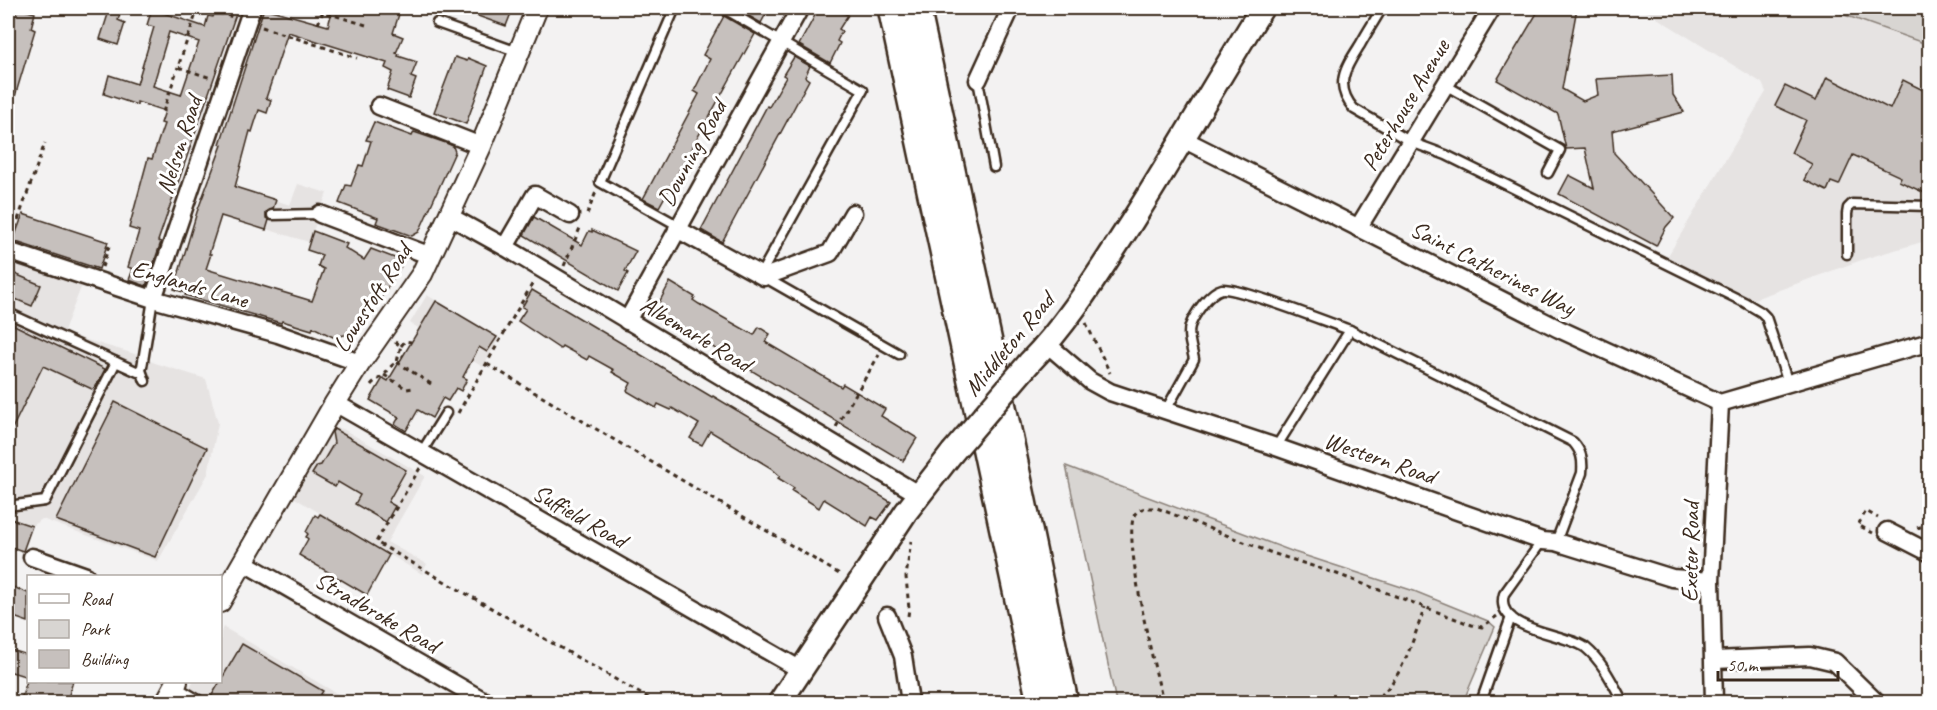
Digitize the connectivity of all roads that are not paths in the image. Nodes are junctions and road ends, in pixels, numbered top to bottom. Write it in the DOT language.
graph roads {
  1 [pos="537,8"];
  2 [pos="675,8"];
  3 [pos="723,8"];
  4 [pos="800,8"];
  5 [pos="892,8"];
  6 [pos="916,8"];
  7 [pos="1011,8"];
  8 [pos="1262,8"];
  9 [pos="1382,8"];
  10 [pos="1492,8"];
  11 [pos="249,15"];
  12 [pos="437,23"];
  13 [pos="781,41"];
  14 [pos="518,52"];
  15 [pos="978,80"];
  16 [pos="1445,85"];
  17 [pos="379,106"];
  18 [pos="1183,139"];
  19 [pos="1411,142"];
  20 [pos="481,146"];
  21 [pos="994,167"];
  22 [pos="1548,173"];
  23 [pos="1929,206"];
  24 [pos="853,213"];
  25 [pos="320,214"];
  26 [pos="272,215"];
  27 [pos="570,215"];
  28 [pos="449,216"];
  29 [pos="678,228"];
  30 [pos="1358,228"];
  31 [pos="505,248"];
  32 [pos="8,251"];
  33 [pos="1846,254"];
  34 [pos="430,256"];
  35 [pos="764,277"];
  36 [pos="153,299"];
  37 [pos="8,313"];
  38 [pos="627,321"];
  39 [pos="1350,330"];
  40 [pos="1929,342"];
  41 [pos="1047,344"];
  42 [pos="899,354"];
  43 [pos="116,362"];
  44 [pos="360,363"];
  45 [pos="141,370"];
  46 [pos="146,381"];
  47 [pos="1788,383"];
  48 [pos="335,403"];
  49 [pos="1719,403"];
  50 [pos="1166,410"];
  51 [pos="446,413"];
  52 [pos="1276,447"];
  53 [pos="424,454"];
  54 [pos="918,494"];
  55 [pos="8,506"];
  56 [pos="1882,529"];
  57 [pos="1928,538"];
  58 [pos="1549,541"];
  59 [pos="32,557"];
  60 [pos="243,562"];
  61 [pos="53,571"];
  62 [pos="79,575"];
  63 [pos="1711,581"];
  64 [pos="222,599"];
  65 [pos="888,616"];
  66 [pos="1511,617"];
  67 [pos="1714,660"];
  68 [pos="801,670"];
  69 [pos="173,690"];
  70 [pos="202,702"];
  71 [pos="486,702"];
  72 [pos="780,702"];
  73 [pos="910,702"];
  74 [pos="1041,702"];
  75 [pos="1064,702"];
  76 [pos="1481,702"];
  77 [pos="1623,702"];
  78 [pos="1714,702"];
  79 [pos="1876,702"];
  1 -- 14 [label="street, Lowestoft Road"];
  2 -- 29 [label="lane"];
  3 -- 13 [label="lane"];
  4 -- 13 [label="street, Downing Road"];
  5 -- 74 [label="highway"];
  6 -- 75 [label="highway"];
  7 -- 15 [label="street"];
  8 -- 18 [label="main road, Middleton Road"];
  9 -- 19 [label="lane"];
  10 -- 16 [label="street, Peterhouse Avenue"];
  11 -- 36 [label="street, Nelson Road"];
  12 -- 14 [label="lane"];
  13 -- 29 [label="street, Downing Road"];
  13 -- 35 [label="lane"];
  14 -- 20 [label="street, Lowestoft Road"];
  15 -- 21 [label="lane"];
  16 -- 19 [label="street, Peterhouse Avenue"];
  16 -- 22 [label="lane"];
  17 -- 20 [label="street"];
  18 -- 30 [label="street, Saint Catherines Way"];
  18 -- 41 [label="main road, Middleton Road"];
  19 -- 30 [label="street, Peterhouse Avenue"];
  19 -- 47 [label="lane"];
  20 -- 28 [label="street, Lowestoft Road"];
  23 -- 33 [label="lane"];
  24 -- 35 [label="street"];
  25 -- 26 [label="lane"];
  25 -- 34 [label="street"];
  27 -- 31 [label="street"];
  28 -- 31 [label="street, Albemarle Road"];
  28 -- 34 [label="street, Lowestoft Road"];
  29 -- 35 [label="street"];
  29 -- 38 [label="street, Downing Road"];
  30 -- 49 [label="street, Saint Catherines Way"];
  31 -- 38 [label="street, Albemarle Road"];
  32 -- 36 [label="street, Englands Lane"];
  34 -- 44 [label="street, Lowestoft Road"];
  35 -- 42 [label="lane"];
  36 -- 44 [label="street, Englands Lane"];
  36 -- 45 [label="lane"];
  37 -- 43 [label="lane"];
  38 -- 54 [label="street, Albemarle Road"];
  39 -- 50 [label="lane"];
  39 -- 52 [label="lane"];
  39 -- 58 [label="lane"];
  40 -- 47 [label="street"];
  41 -- 50 [label="street, Western Road"];
  41 -- 54 [label="main road, Middleton Road, bridge"];
  43 -- 45 [label="lane"];
  43 -- 55 [label="lane"];
  44 -- 48 [label="street, Lowestoft Road"];
  45 -- 46 [label="lane"];
  47 -- 49 [label="street"];
  48 -- 53 [label="street, Suffield Road"];
  48 -- 60 [label="street, Lowestoft Road"];
  49 -- 63 [label="street, Exeter Road"];
  50 -- 52 [label="street, Western Road"];
  51 -- 53 [label="lane"];
  52 -- 58 [label="street, Western Road"];
  53 -- 68 [label="street, Suffield Road"];
  54 -- 68 [label="main road, Middleton Road"];
  56 -- 57 [label="street"];
  58 -- 63 [label="street, Western Road"];
  58 -- 66 [label="lane"];
  59 -- 61 [label="street"];
  60 -- 64 [label="street, Lowestoft Road"];
  60 -- 71 [label="street, Stradbroke Road"];
  61 -- 62 [label="street"];
  63 -- 67 [label="street, Exeter Road"];
  65 -- 73 [label="street"];
  66 -- 76 [label="lane"];
  66 -- 77 [label="lane"];
  67 -- 78 [label="street, Exeter Road"];
  67 -- 79 [label="street"];
  68 -- 72 [label="main road, Middleton Road"];
  69 -- 70 [label="lane"];
}
